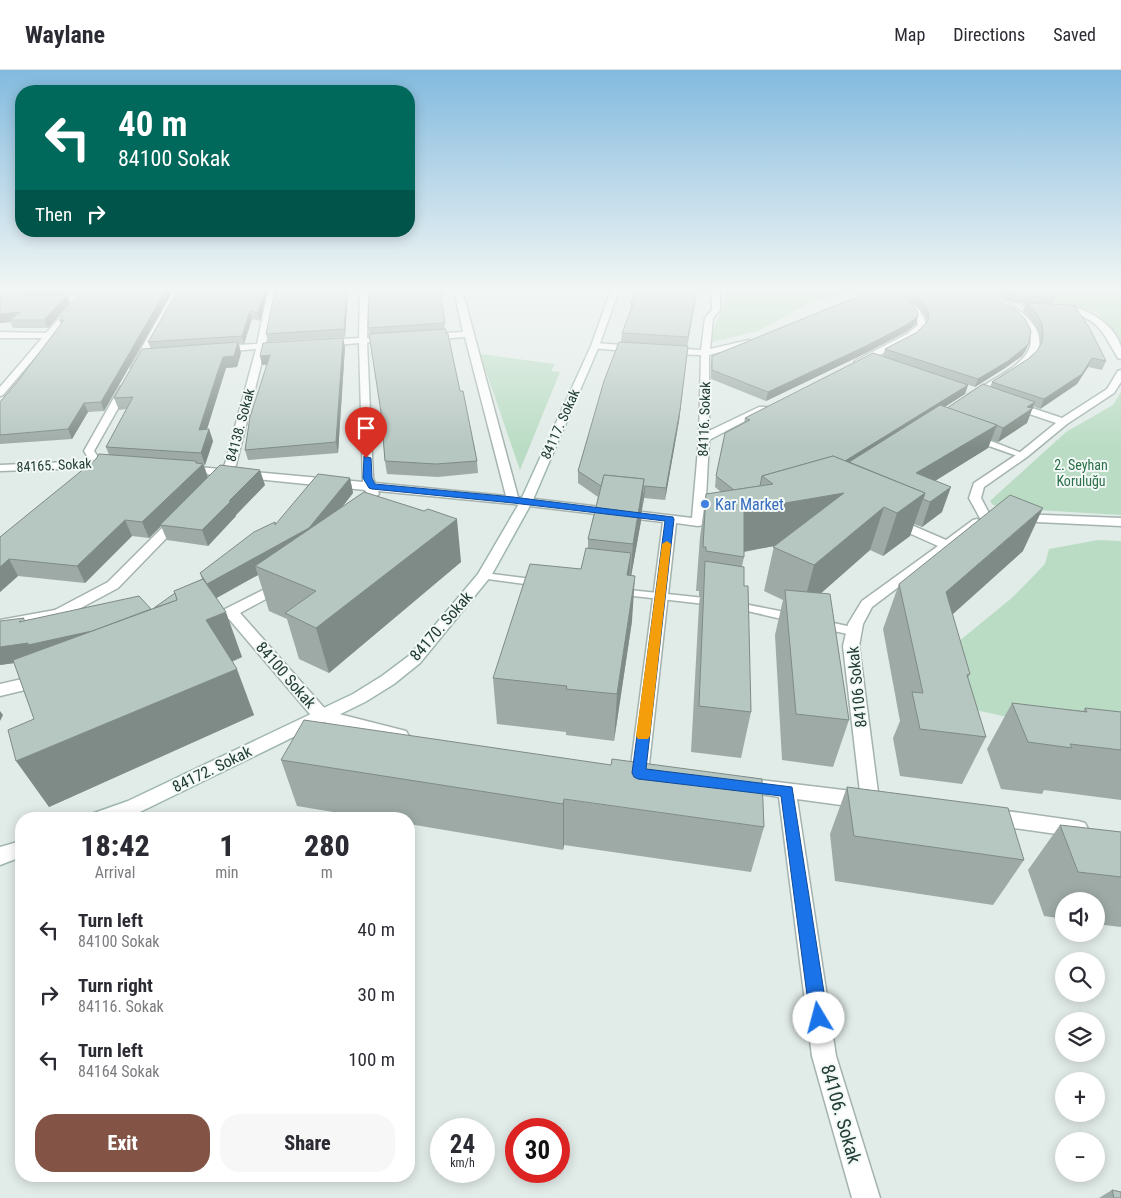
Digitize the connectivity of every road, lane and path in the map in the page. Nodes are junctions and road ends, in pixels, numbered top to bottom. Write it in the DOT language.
graph roads {
  1 [pos="42,343"];
  2 [pos="153,343"];
  3 [pos="261,343"];
  4 [pos="316,343"];
  5 [pos="322,343"];
  6 [pos="363,343"];
  7 [pos="471,343"];
  8 [pos="596,343"];
  9 [pos="706,343"];
  10 [pos="750,343"];
  11 [pos="897,343"];
  12 [pos="1035,343"];
  13 [pos="1112,343"];
  14 [pos="279,345"];
  15 [pos="260,346"];
  16 [pos="595,346"];
  17 [pos="212,350"];
  18 [pos="705,353"];
  19 [pos="1121,356"];
  20 [pos="870,357"];
  21 [pos="888,363"];
  22 [pos="852,366"];
  23 [pos="1121,373"];
  24 [pos="0,393"];
  25 [pos="1003,401"];
  26 [pos="962,402"];
  27 [pos="774,404"];
  28 [pos="1063,422"];
  29 [pos="968,436"];
  30 [pos="704,438"];
  31 [pos="1023,455"];
  32 [pos="97,463"];
  33 [pos="127,465"];
  34 [pos="0,468"];
  35 [pos="176,468"];
  36 [pos="225,472"];
  37 [pos="75,480"];
  38 [pos="211,486"];
  39 [pos="372,486"];
  40 [pos="520,501"];
  41 [pos="367,503"];
  42 [pos="190,507"];
  43 [pos="735,516"];
  44 [pos="994,517"];
  45 [pos="885,518"];
  46 [pos="670,519"];
  47 [pos="698,522"];
  48 [pos="1121,522"];
  49 [pos="947,545"];
  50 [pos="294,575"];
  51 [pos="484,576"];
  52 [pos="553,584"];
  53 [pos="611,591"];
  54 [pos="660,597"];
  55 [pos="231,612"];
  56 [pos="212,620"];
  57 [pos="0,625"];
  58 [pos="852,631"];
  59 [pos="57,676"];
  60 [pos="0,690"];
  61 [pos="321,716"];
  62 [pos="421,742"];
  63 [pos="619,770"];
  64 [pos="638,773"];
  65 [pos="658,776"];
  66 [pos="728,784"];
  67 [pos="787,791"];
  68 [pos="870,800"];
  69 [pos="889,803"];
  70 [pos="120,812"];
  71 [pos="976,815"];
  72 [pos="1092,831"];
  73 [pos="15,851"];
  74 [pos="0,856"];
  75 [pos="866,1198"];
  1 -- 24 [label="street"];
  2 -- 32 [label="street"];
  3 -- 15 [label="street, 84138. Sokak"];
  4 -- 5 [label="street"];
  6 -- 39 [label="street"];
  7 -- 40 [label="street"];
  8 -- 16 [label="street, 84117. Sokak"];
  9 -- 18 [label="street, 84116. Sokak"];
  10 -- 18 [label="street"];
  11 -- 20 [label="street"];
  12 -- 26 [label="street"];
  13 -- 19 [label="street"];
  14 -- 15 [label="street"];
  15 -- 17 [label="street"];
  15 -- 36 [label="street, 84138. Sokak"];
  16 -- 18 [label="street"];
  16 -- 40 [label="street, 84117. Sokak"];
  18 -- 30 [label="street, 84116. Sokak"];
  20 -- 21 [label="street"];
  20 -- 22 [label="street"];
  23 -- 28 [label="street"];
  25 -- 28 [label="street"];
  27 -- 30 [label="street"];
  28 -- 31 [label="street"];
  29 -- 31 [label="lane"];
  30 -- 47 [label="street, 84116. Sokak"];
  31 -- 44 [label="street"];
  32 -- 33 [label="street, 84165. Sokak"];
  32 -- 34 [label="street, 84165. Sokak"];
  32 -- 37 [label="street"];
  35 -- 36 [label="street"];
  36 -- 38 [label="street"];
  36 -- 39 [label="street"];
  39 -- 40 [label="street"];
  39 -- 41 [label="street"];
  40 -- 46 [label="street"];
  40 -- 51 [label="street, 84170. Sokak"];
  42 -- 57 [label="street"];
  43 -- 47 [label="street"];
  44 -- 48 [label="street"];
  44 -- 49 [label="street, 84106 Sokak"];
  45 -- 49 [label="street"];
  46 -- 47 [label="street"];
  46 -- 54 [label="street"];
  49 -- 58 [label="street, 84106 Sokak"];
  50 -- 55 [label="street"];
  51 -- 52 [label="lane"];
  51 -- 61 [label="street, 84170. Sokak"];
  53 -- 54 [label="lane"];
  54 -- 58 [label="lane"];
  54 -- 64 [label="street"];
  55 -- 56 [label="street"];
  55 -- 61 [label="street, 84100 Sokak"];
  58 -- 68 [label="street, 84106 Sokak"];
  59 -- 60 [label="street"];
  61 -- 62 [label="street, 84100 Sokak"];
  61 -- 70 [label="street, 84172. Sokak"];
  63 -- 64 [label="street"];
  64 -- 65 [label="street"];
  66 -- 67 [label="street"];
  67 -- 68 [label="street"];
  67 -- 75 [label="street, 84106. Sokak"];
  68 -- 69 [label="street"];
  71 -- 72 [label="street"];
  73 -- 74 [label="street"];
}
